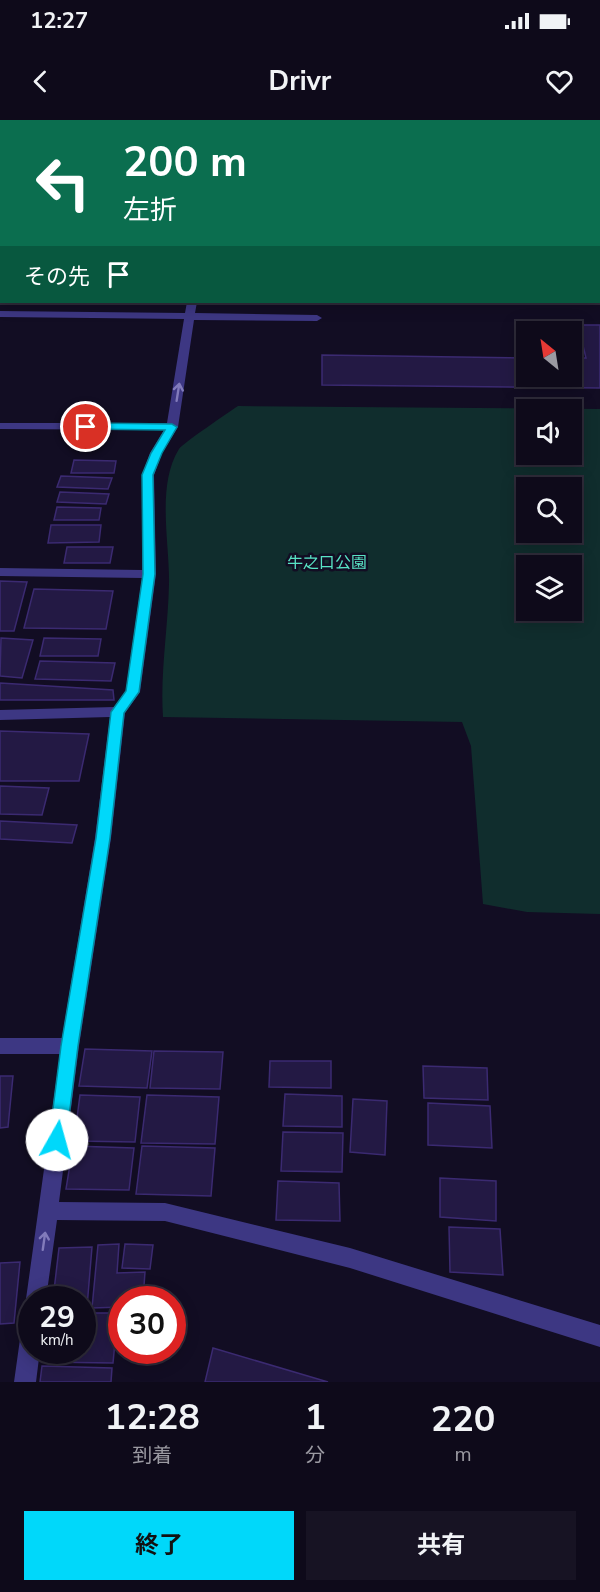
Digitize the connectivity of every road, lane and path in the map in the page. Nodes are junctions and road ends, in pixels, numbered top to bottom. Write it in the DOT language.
graph roads {
  1 [pos="191,309"];
  2 [pos="0,314"];
  3 [pos="317,318"];
  4 [pos="0,426"];
  5 [pos="172,427"];
  6 [pos="0,572"];
  7 [pos="149,574"];
  8 [pos="118,712"];
  9 [pos="0,715"];
  10 [pos="0,1046"];
  11 [pos="70,1046"];
  12 [pos="48,1211"];
  13 [pos="38,1286"];
  14 [pos="600,1336"];
  15 [pos="28,1364"];
  16 [pos="25,1382"];
  1 -- 2 [label="street"];
  1 -- 3 [label="street"];
  5 -- 1 [label="street, one-way"];
  4 -- 5 [label="street"];
  5 -- 7 [label="street"];
  6 -- 7 [label="street"];
  7 -- 8 [label="street"];
  8 -- 9 [label="street"];
  8 -- 11 [label="street"];
  10 -- 11 [label="street"];
  11 -- 12 [label="street"];
  13 -- 12 [label="street, one-way"];
  12 -- 14 [label="street"];
  15 -- 16 [label="street"];
}
